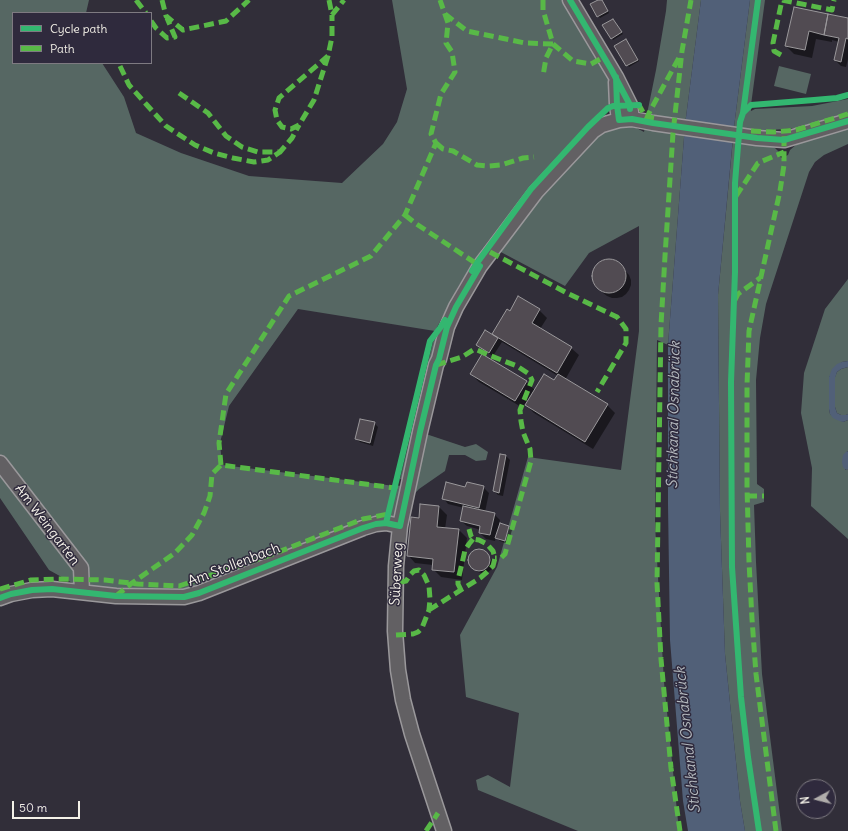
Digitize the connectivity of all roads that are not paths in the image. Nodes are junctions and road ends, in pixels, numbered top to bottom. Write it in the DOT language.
graph roads {
  1 [pos="570,0"];
  2 [pos="625,120"];
  3 [pos="848,121"];
  4 [pos="0,463"];
  5 [pos="400,526"];
  6 [pos="82,592"];
  7 [pos="0,598"];
  8 [pos="444,831"];
  1 -- 2 [label="street"];
  2 -- 3 [label="street"];
  2 -- 5 [label="street, Süberweg"];
  4 -- 6 [label="street, Am Weingarten"];
  5 -- 6 [label="street, Am Stollenbach"];
  5 -- 8 [label="street, Süberweg"];
  6 -- 7 [label="street, Am Stollenbach"];
}
